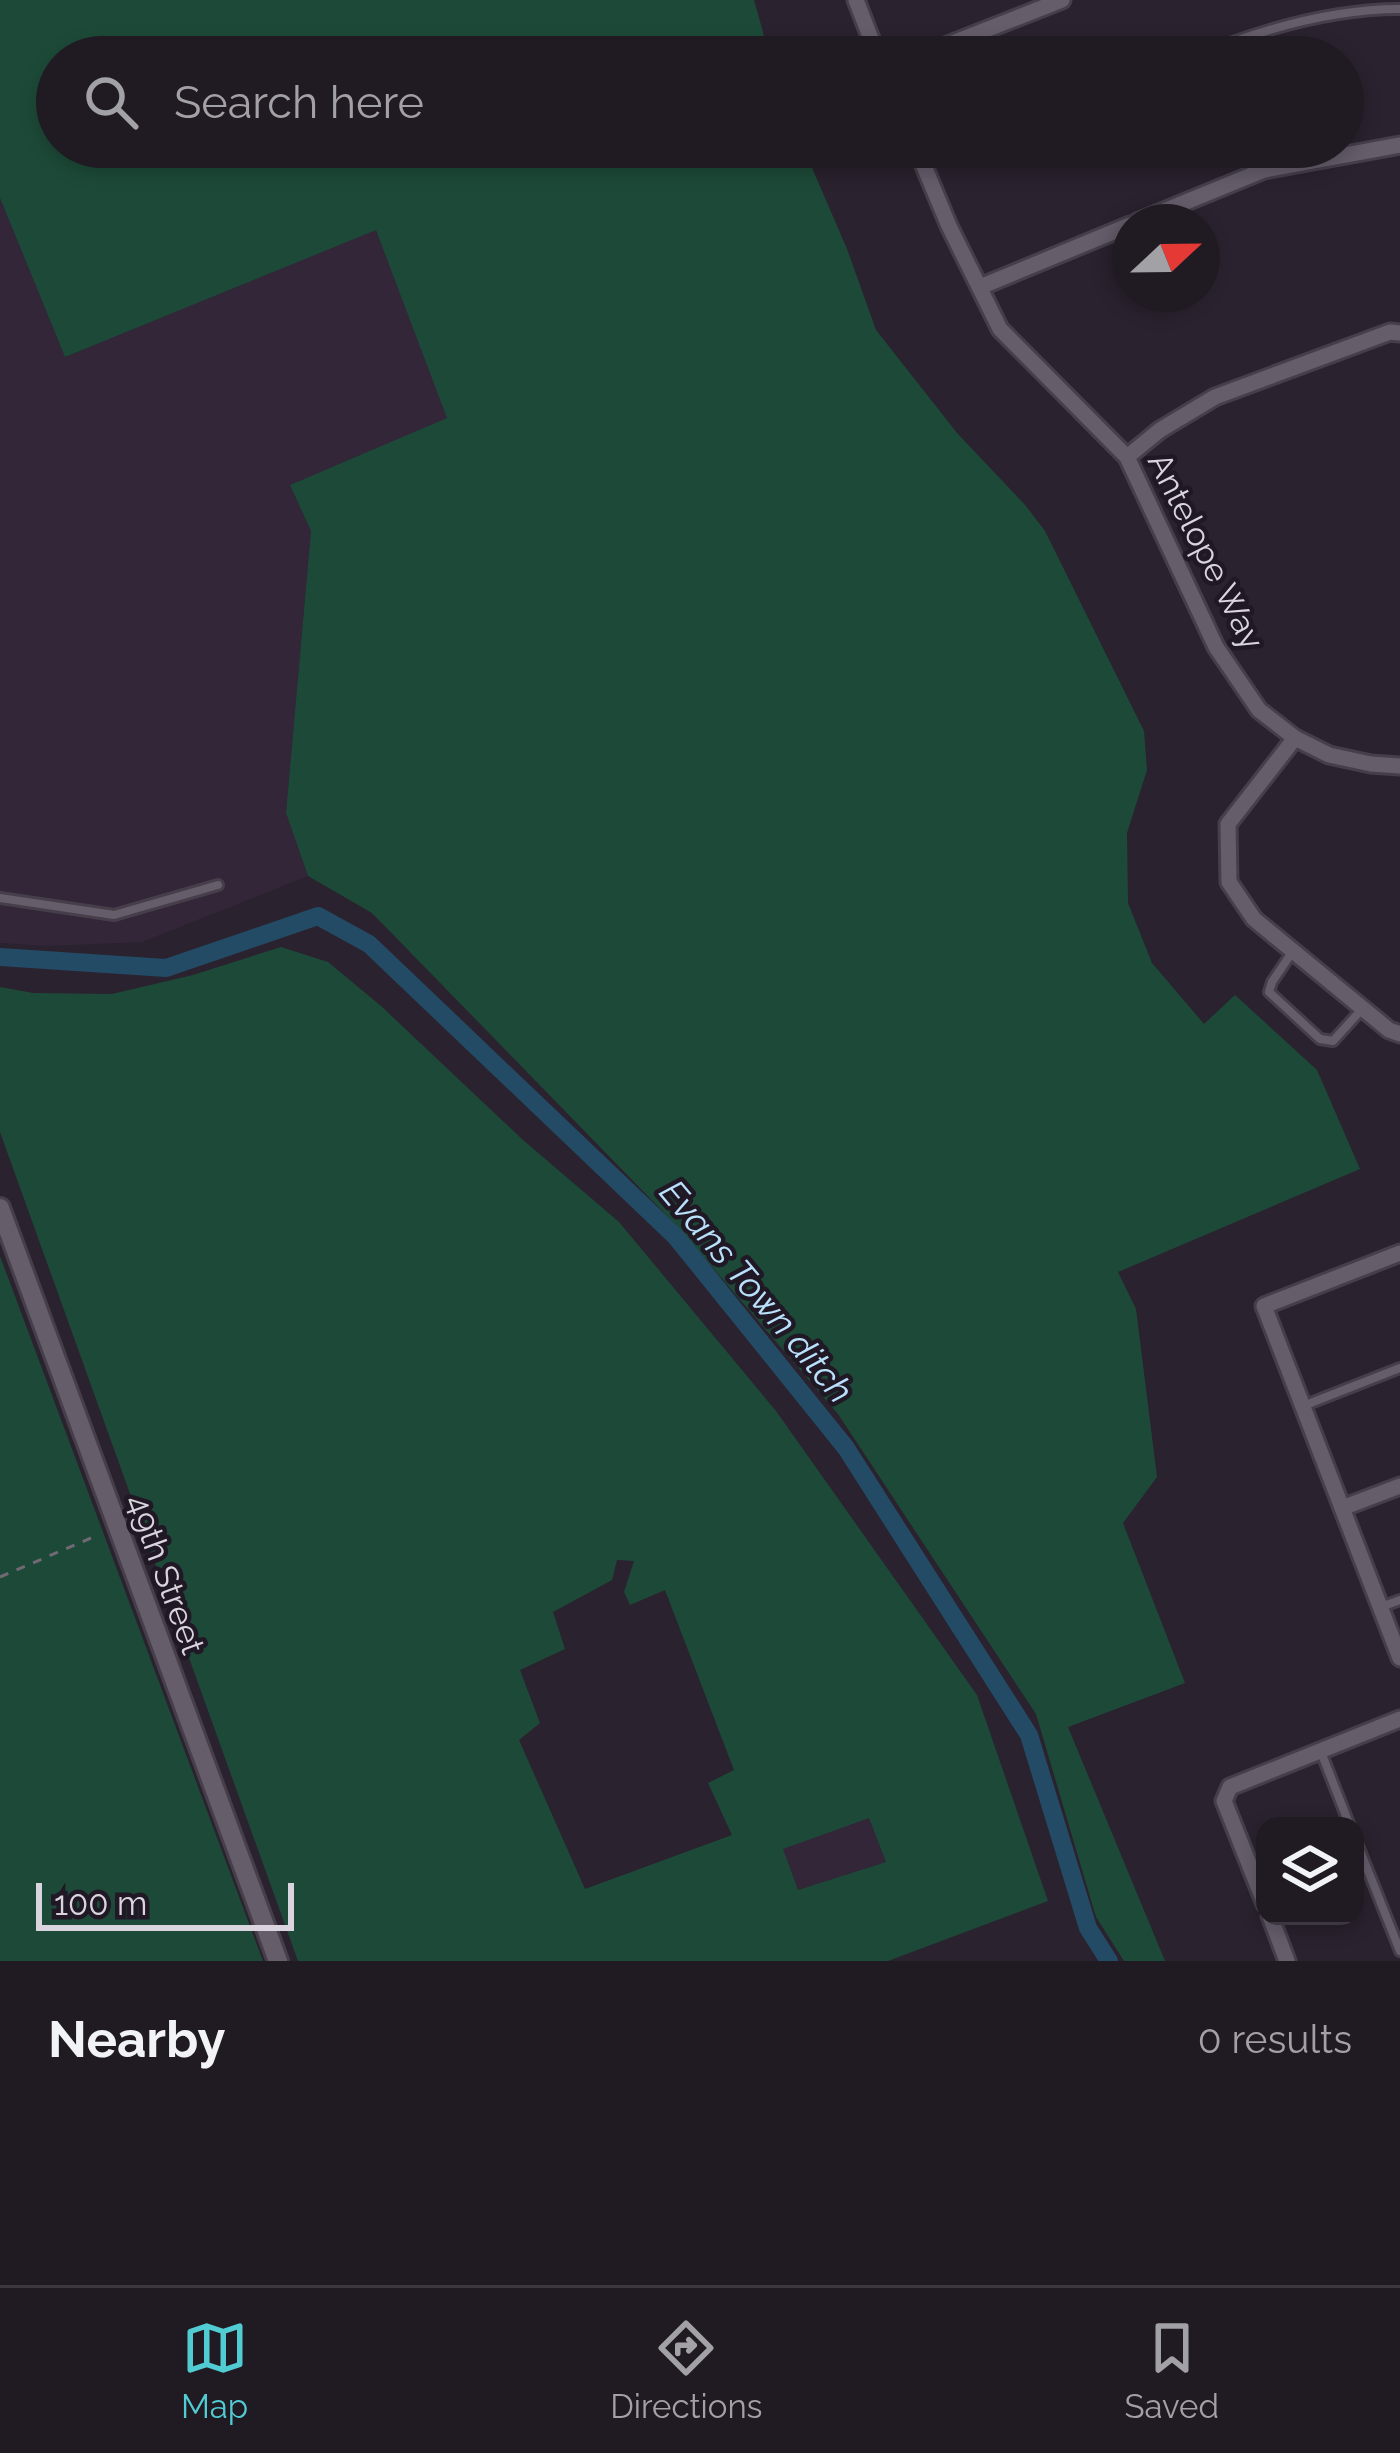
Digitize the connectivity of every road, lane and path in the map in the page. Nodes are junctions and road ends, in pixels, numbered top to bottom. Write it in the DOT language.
graph roads {
  1 [pos="856,0"];
  2 [pos="1062,0"];
  3 [pos="1400,9"];
  4 [pos="870,36"];
  5 [pos="970,36"];
  6 [pos="1250,36"];
  7 [pos="1400,145"];
  8 [pos="1364,152"];
  9 [pos="924,168"];
  10 [pos="1275,168"];
  11 [pos="1180,204"];
  12 [pos="1112,232"];
  13 [pos="980,286"];
  14 [pos="1400,333"];
  15 [pos="1127,457"];
  16 [pos="1295,738"];
  17 [pos="1400,766"];
  18 [pos="218,885"];
  19 [pos="0,898"];
  20 [pos="1293,950"];
  21 [pos="1363,1007"];
  22 [pos="1400,1034"];
  23 [pos="0,1208"];
  24 [pos="1400,1252"];
  25 [pos="1400,1368"];
  26 [pos="1303,1406"];
  27 [pos="1400,1486"];
  28 [pos="1342,1508"];
  29 [pos="116,1527"];
  30 [pos="0,1577"];
  31 [pos="1400,1600"];
  32 [pos="1381,1607"];
  33 [pos="1400,1658"];
  34 [pos="1400,1719"];
  35 [pos="1321,1751"];
  36 [pos="1347,1817"];
  37 [pos="1364,1861"];
  38 [pos="1256,1881"];
  39 [pos="1273,1925"];
  40 [pos="1400,1952"];
  41 [pos="278,1961"];
  42 [pos="1287,1961"];
  1 -- 4 [label="street"];
  2 -- 5 [label="street"];
  3 -- 6 [label="lane"];
  7 -- 8 [label="street"];
  9 -- 13 [label="street, Antelope Way"];
  10 -- 11 [label="street"];
  12 -- 13 [label="street"];
  13 -- 15 [label="street, Antelope Way"];
  14 -- 15 [label="street"];
  15 -- 16 [label="street, Antelope Way"];
  16 -- 17 [label="street"];
  16 -- 20 [label="street"];
  18 -- 19 [label="lane"];
  20 -- 21 [label="street"];
  20 -- 21 [label="lane"];
  21 -- 22 [label="street"];
  23 -- 29 [label="street, 49th Street"];
  24 -- 26 [label="street"];
  25 -- 26 [label="lane"];
  26 -- 28 [label="street"];
  27 -- 28 [label="street"];
  28 -- 32 [label="street"];
  29 -- 30 [label="path"];
  29 -- 41 [label="street, 49th Street"];
  31 -- 32 [label="lane"];
  32 -- 33 [label="street"];
  34 -- 35 [label="street"];
  35 -- 36 [label="lane"];
  35 -- 38 [label="street"];
  37 -- 40 [label="lane"];
  39 -- 42 [label="street"];
}
